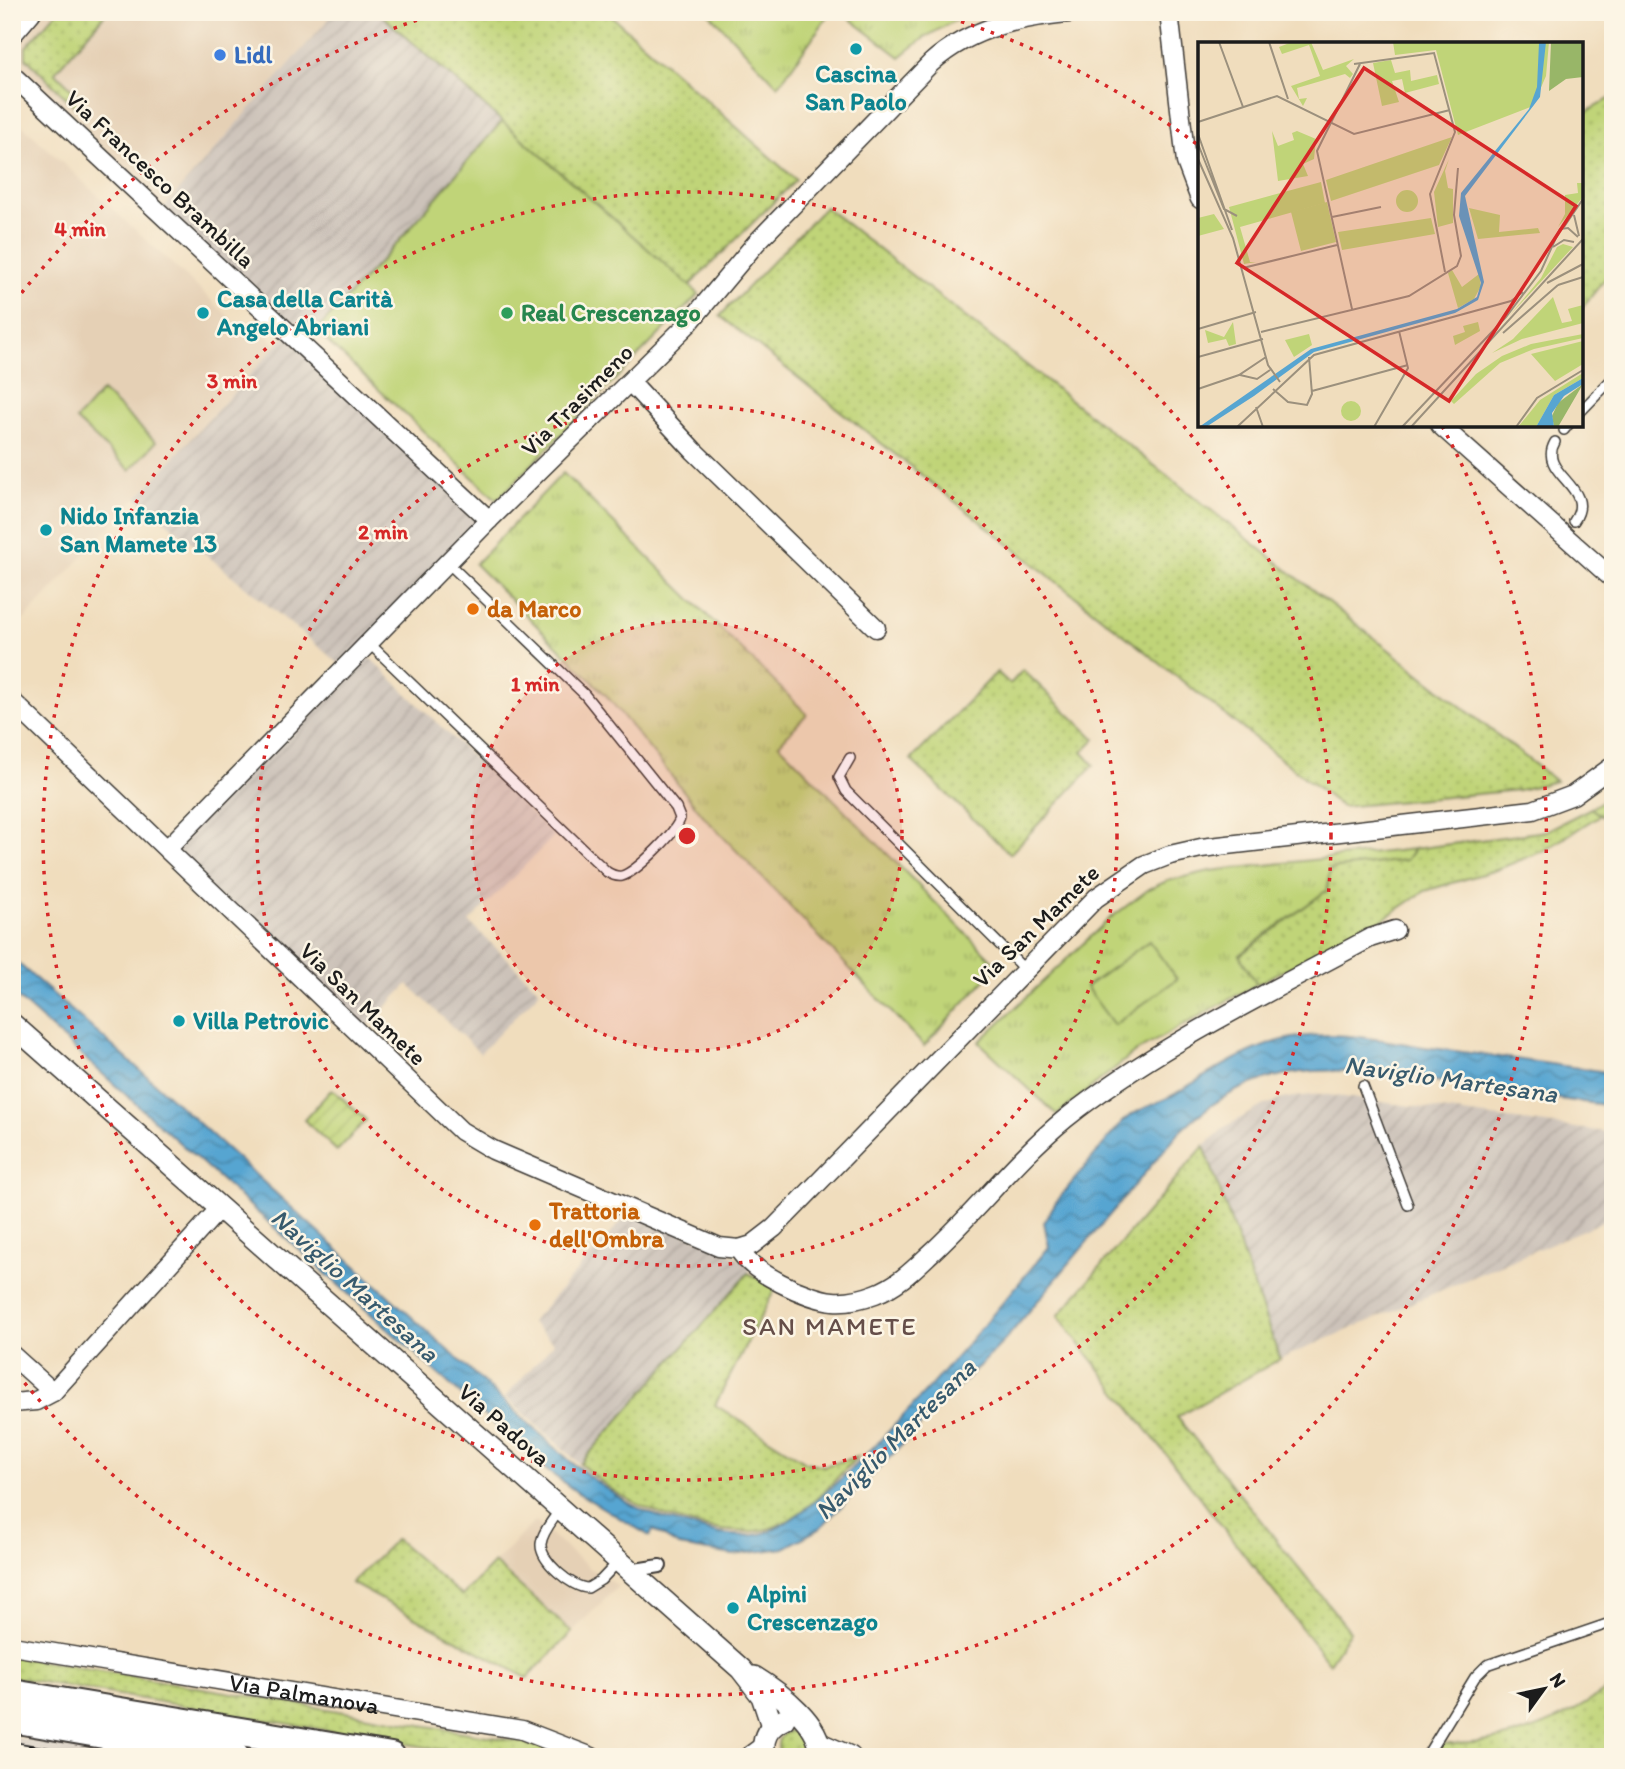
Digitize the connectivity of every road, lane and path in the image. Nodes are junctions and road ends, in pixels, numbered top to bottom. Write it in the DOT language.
graph roads {
  1 [pos="30,12"];
  2 [pos="1079,12"];
  3 [pos="1169,12"];
  4 [pos="12,33"];
  5 [pos="12,75"];
  6 [pos="1198,194"];
  7 [pos="1613,378"];
  8 [pos="630,382"];
  9 [pos="1583,409"];
  10 [pos="1442,427"];
  11 [pos="1555,442"];
  12 [pos="489,520"];
  13 [pos="1574,521"];
  14 [pos="448,563"];
  15 [pos="1613,579"];
  16 [pos="876,628"];
  17 [pos="369,643"];
  18 [pos="12,701"];
  19 [pos="850,758"];
  20 [pos="1613,766"];
  21 [pos="167,849"];
  22 [pos="1395,930"];
  23 [pos="1024,969"];
  24 [pos="12,1024"];
  25 [pos="1363,1086"];
  26 [pos="1408,1205"];
  27 [pos="220,1208"];
  28 [pos="739,1249"];
  29 [pos="12,1355"];
  30 [pos="53,1392"];
  31 [pos="12,1403"];
  32 [pos="559,1509"];
  33 [pos="624,1566"];
  34 [pos="660,1566"];
  35 [pos="1613,1622"];
  36 [pos="12,1646"];
  37 [pos="741,1669"];
  38 [pos="12,1694"];
  39 [pos="12,1718"];
  40 [pos="804,1721"];
  41 [pos="772,1726"];
  42 [pos="820,1750"];
  43 [pos="759,1753"];
  44 [pos="235,1757"];
  45 [pos="391,1757"];
  46 [pos="592,1757"];
  47 [pos="850,1757"];
  48 [pos="1426,1757"];
  1 -- 4 [label="street"];
  2 -- 8 [label="street, Via Trasimeno"];
  3 -- 6 [label="street"];
  5 -- 12 [label="street, Via Francesco Brambilla"];
  7 -- 9 [label="lane"];
  8 -- 12 [label="street, Via Trasimeno"];
  8 -- 16 [label="street"];
  10 -- 15 [label="street"];
  11 -- 13 [label="lane"];
  12 -- 14 [label="street, Via Trasimeno"];
  14 -- 17 [label="street, Via Trasimeno"];
  14 -- 17 [label="lane"];
  17 -- 21 [label="street, Via Trasimeno"];
  18 -- 21 [label="street, Via San Mamete"];
  19 -- 23 [label="lane"];
  20 -- 23 [label="street, Via San Mamete"];
  21 -- 28 [label="street, Via San Mamete"];
  22 -- 28 [label="street"];
  23 -- 28 [label="street, Via San Mamete"];
  24 -- 27 [label="street, Via Padova"];
  25 -- 26 [label="lane"];
  27 -- 30 [label="street"];
  27 -- 32 [label="street, Via Padova"];
  29 -- 30 [label="street"];
  30 -- 31 [label="street"];
  32 -- 33 [label="street, Via Padova"];
  32 -- 33 [label="lane"];
  33 -- 34 [label="street"];
  33 -- 37 [label="street, Via Padova"];
  35 -- 48 [label="lane"];
  36 -- 46 [label="street, Via Palmanova"];
  37 -- 40 [label="street, Via Padova"];
  37 -- 41 [label="street, Via Padova"];
  38 -- 45 [label="highway, Via Palmanova"];
  39 -- 44 [label="highway"];
  40 -- 41 [label="street"];
  40 -- 42 [label="street, Via Padova"];
  41 -- 43 [label="street"];
  42 -- 47 [label="street, Via Padova"];
}
